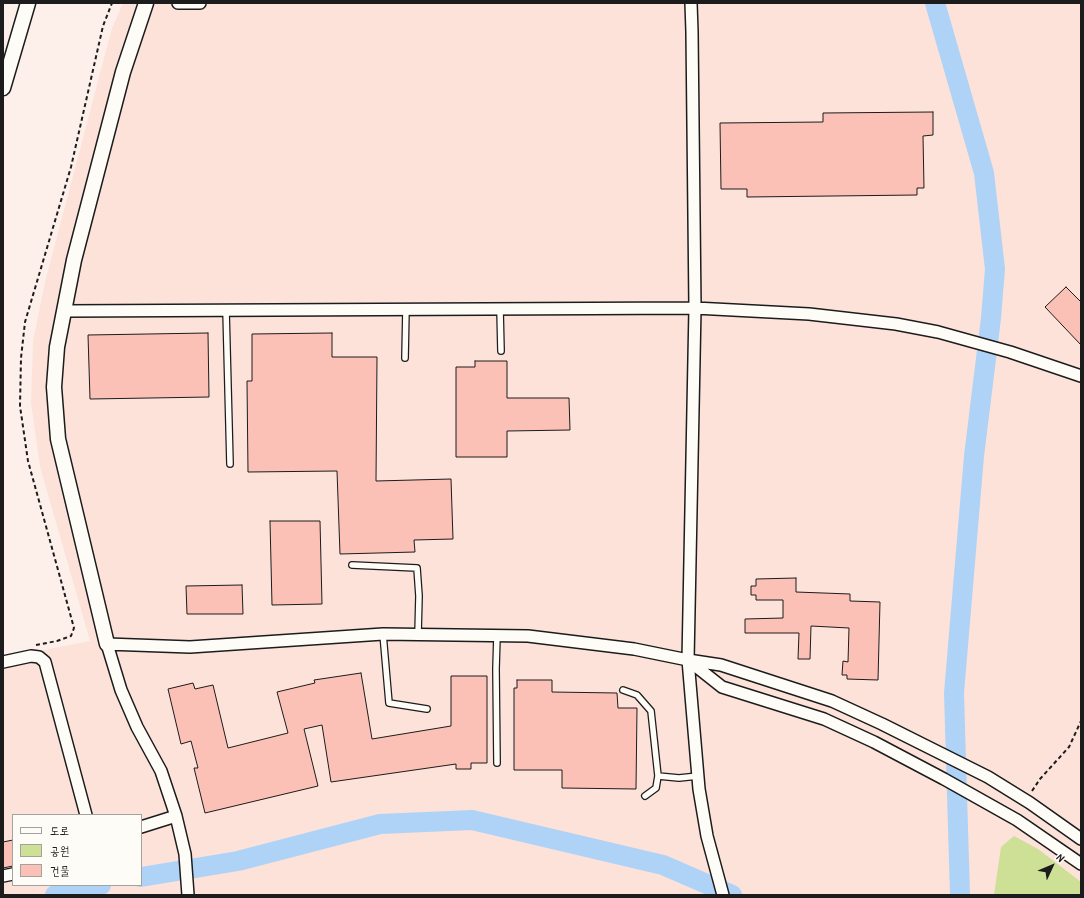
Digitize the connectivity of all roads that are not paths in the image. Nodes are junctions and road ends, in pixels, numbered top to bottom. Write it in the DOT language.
graph roads {
  1 [pos="28,3"];
  2 [pos="146,3"];
  3 [pos="178,3"];
  4 [pos="200,3"];
  5 [pos="691,3"];
  6 [pos="3,88"];
  7 [pos="695,308"];
  8 [pos="406,309"];
  9 [pos="500,309"];
  10 [pos="226,310"];
  11 [pos="64,311"];
  12 [pos="501,352"];
  13 [pos="405,358"];
  14 [pos="1081,376"];
  15 [pos="230,464"];
  16 [pos="352,565"];
  17 [pos="383,634"];
  18 [pos="418,634"];
  19 [pos="497,635"];
  20 [pos="107,644"];
  21 [pos="688,660"];
  22 [pos="3,662"];
  23 [pos="623,690"];
  24 [pos="427,709"];
  25 [pos="497,763"];
  26 [pos="658,776"];
  27 [pos="698,776"];
  28 [pos="645,796"];
  29 [pos="86,814"];
  30 [pos="176,816"];
  31 [pos="142,827"];
  32 [pos="1081,839"];
  33 [pos="1081,864"];
  34 [pos="188,895"];
  35 [pos="723,895"];
  1 -- 6 [label="street"];
  2 -- 11 [label="street"];
  3 -- 4 [label="street"];
  5 -- 7 [label="street"];
  7 -- 9 [label="street"];
  7 -- 14 [label="street"];
  7 -- 21 [label="street"];
  8 -- 9 [label="street"];
  8 -- 10 [label="street"];
  8 -- 13 [label="lane"];
  9 -- 12 [label="lane"];
  10 -- 11 [label="street"];
  10 -- 15 [label="lane"];
  11 -- 20 [label="street"];
  16 -- 18 [label="lane"];
  17 -- 18 [label="street"];
  17 -- 20 [label="street"];
  17 -- 24 [label="lane"];
  18 -- 19 [label="street"];
  19 -- 21 [label="street"];
  19 -- 25 [label="lane"];
  20 -- 30 [label="street"];
  21 -- 27 [label="street"];
  21 -- 32 [label="street"];
  21 -- 33 [label="street"];
  22 -- 29 [label="street"];
  23 -- 26 [label="lane"];
  26 -- 27 [label="lane"];
  26 -- 28 [label="lane"];
  27 -- 35 [label="street"];
  30 -- 31 [label="street"];
  30 -- 34 [label="street"];
}
